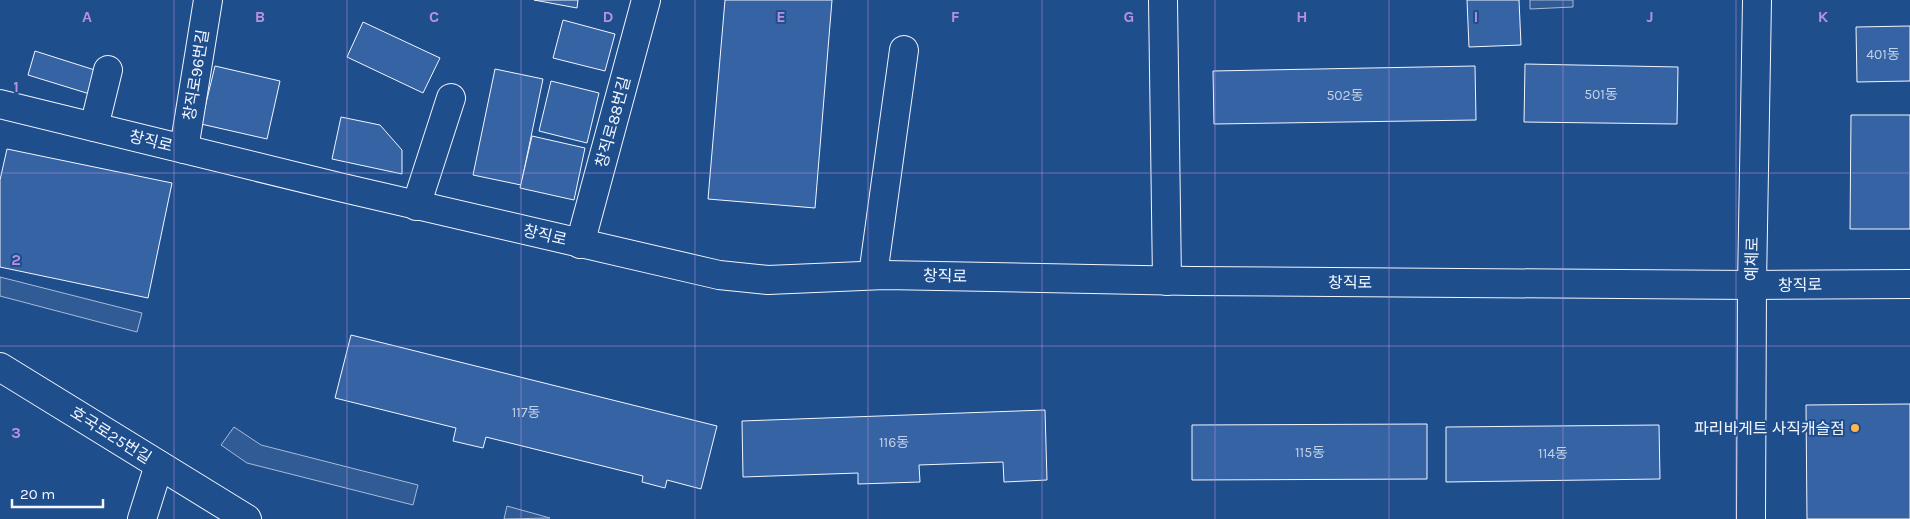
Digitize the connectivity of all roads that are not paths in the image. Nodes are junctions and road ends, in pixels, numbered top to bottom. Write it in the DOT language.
graph roads {
  1 [pos="208,0"];
  2 [pos="646,0"];
  3 [pos="1163,0"];
  4 [pos="1757,0"];
  5 [pos="904,50"];
  6 [pos="108,70"];
  7 [pos="451,98"];
  8 [pos="0,104"];
  9 [pos="94,127"];
  10 [pos="184,150"];
  11 [pos="416,206"];
  12 [pos="580,244"];
  13 [pos="873,275"];
  14 [pos="1167,281"];
  15 [pos="1910,284"];
  16 [pos="1752,285"];
  17 [pos="0,367"];
  18 [pos="159,465"];
  19 [pos="142,519"];
  20 [pos="246,519"];
  21 [pos="1751,519"];
  1 -- 10 [label="street, 창직로96번길"];
  2 -- 12 [label="street, 창직로88번길"];
  3 -- 14 [label="street"];
  4 -- 16 [label="street, 예체로"];
  5 -- 13 [label="street"];
  6 -- 9 [label="street"];
  7 -- 11 [label="street"];
  8 -- 9 [label="street, 창직로"];
  9 -- 10 [label="street, 창직로"];
  10 -- 11 [label="street, 창직로"];
  11 -- 12 [label="street, 창직로"];
  12 -- 13 [label="street, 창직로"];
  13 -- 14 [label="street, 창직로"];
  14 -- 16 [label="street, 창직로"];
  15 -- 16 [label="street, 창직로"];
  16 -- 21 [label="street, 예체로"];
  17 -- 18 [label="street, 호국로25번길"];
  18 -- 19 [label="street"];
  18 -- 20 [label="street, 호국로25번길"];
}
